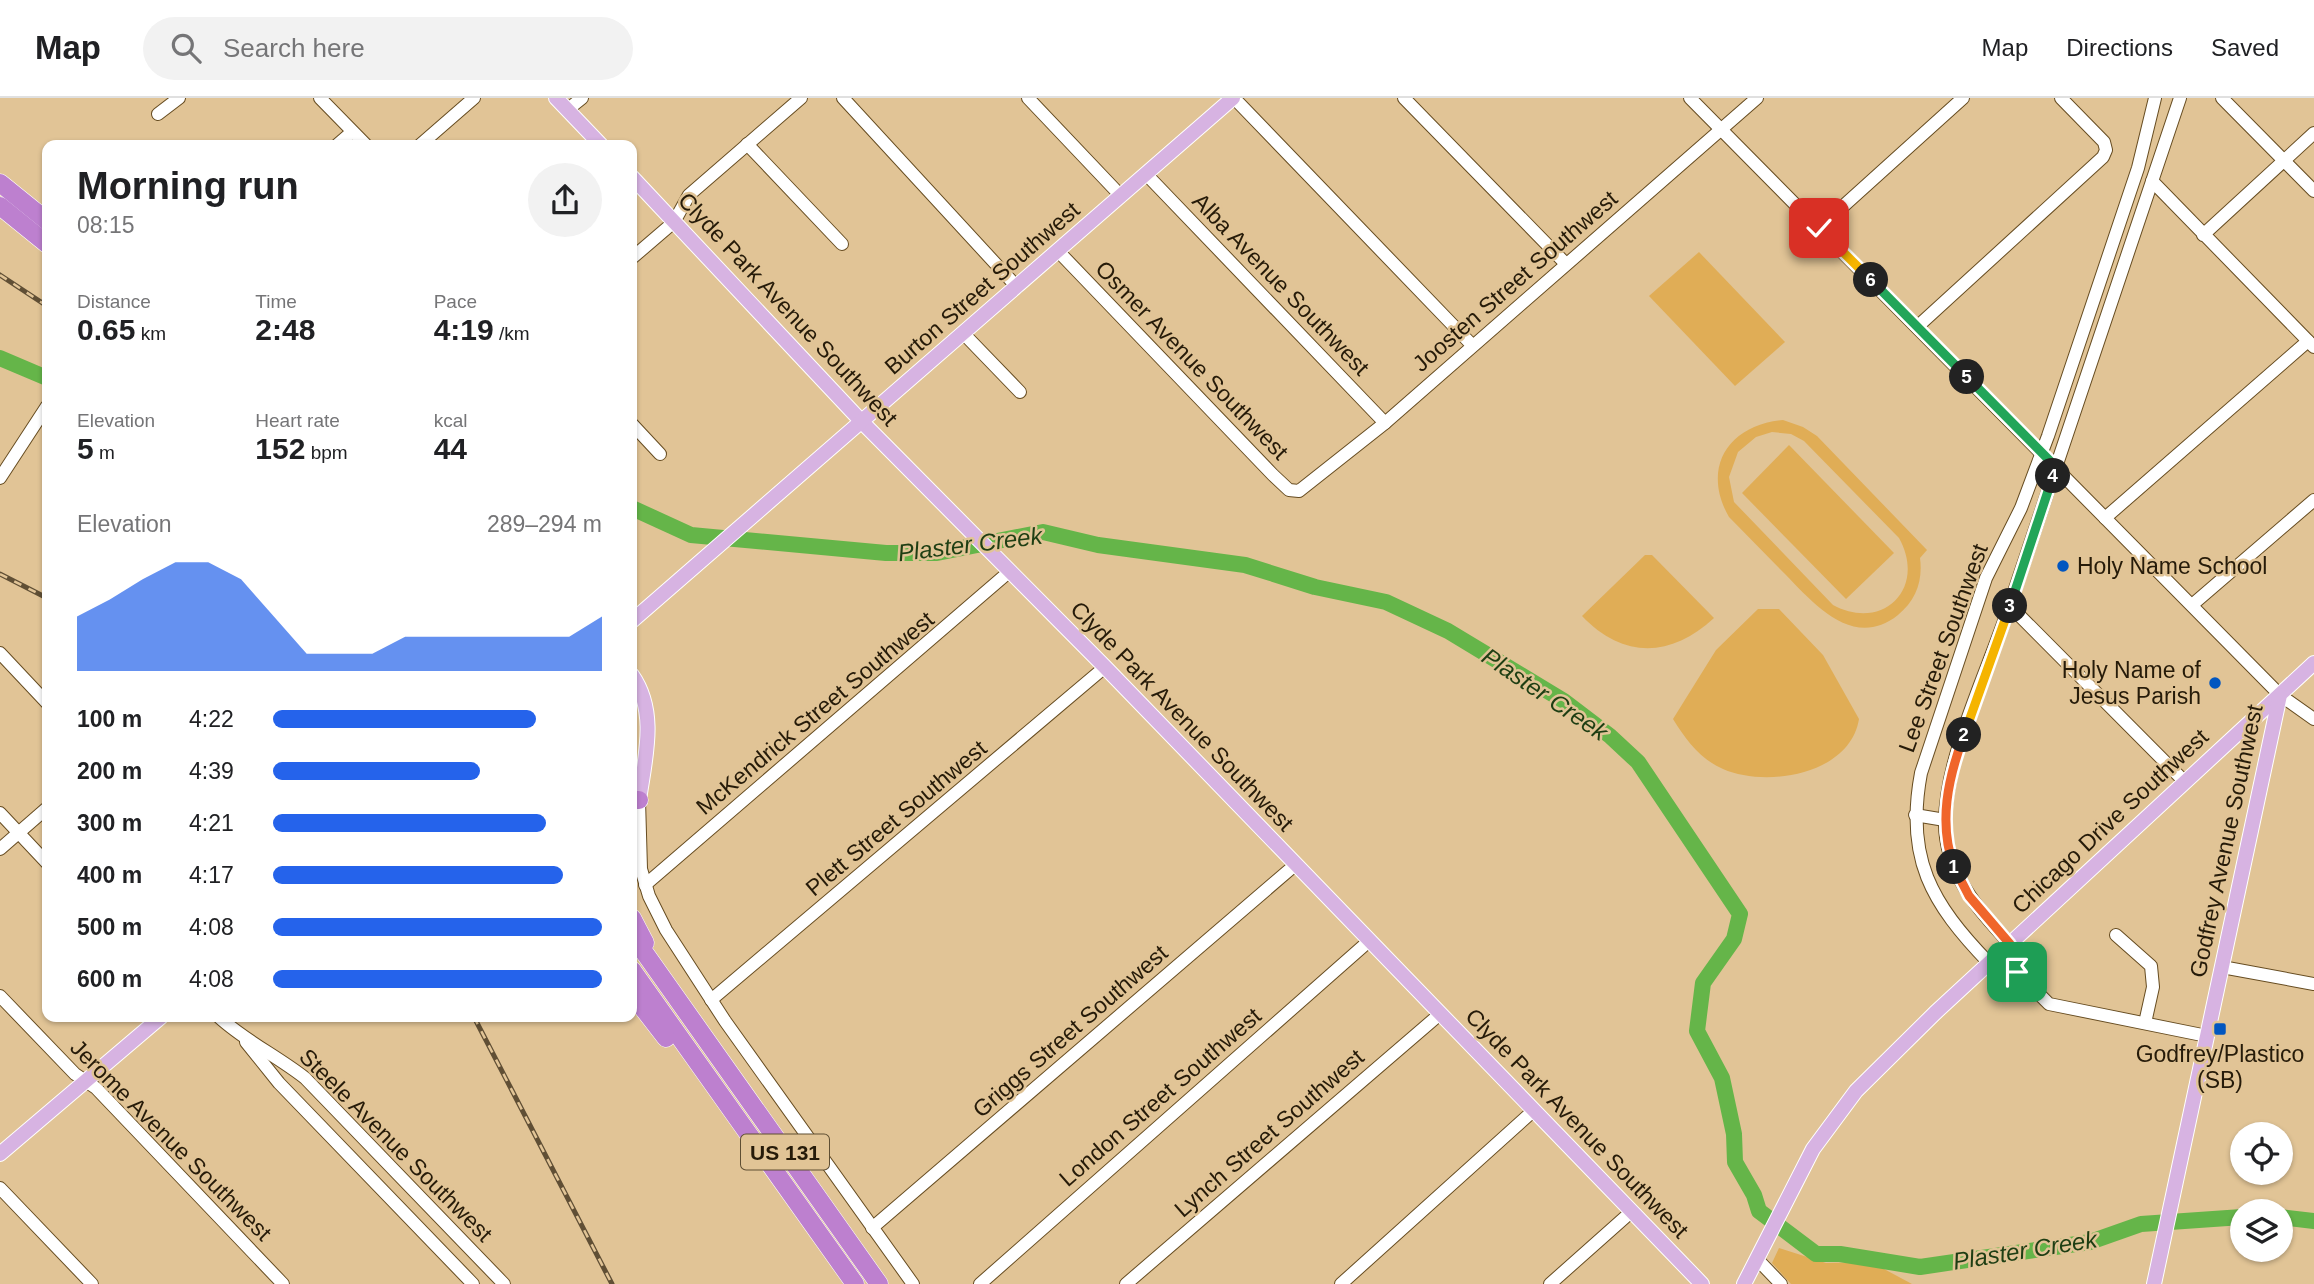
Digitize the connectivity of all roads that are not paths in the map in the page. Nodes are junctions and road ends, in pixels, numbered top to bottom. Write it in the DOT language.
graph roads {
  1 [pos="179,98"];
  2 [pos="320,98"];
  3 [pos="474,98"];
  4 [pos="556,98"];
  5 [pos="582,98"];
  6 [pos="802,98"];
  7 [pos="843,98"];
  8 [pos="1028,98"];
  9 [pos="1404,98"];
  10 [pos="1690,98"];
  11 [pos="1757,98"];
  12 [pos="1963,98"];
  13 [pos="2061,98"];
  14 [pos="2155,98"];
  15 [pos="2180,98"];
  16 [pos="2222,98"];
  17 [pos="1226,100"];
  18 [pos="567,110"];
  19 [pos="158,114"];
  20 [pos="1721,129"];
  21 [pos="352,132"];
  22 [pos="2314,133"];
  23 [pos="343,140"];
  24 [pos="361,140"];
  25 [pos="426,140"];
  26 [pos="596,140"];
  27 [pos="747,144"];
  28 [pos="2284,161"];
  29 [pos="1146,174"];
  30 [pos="2152,181"];
  31 [pos="637,182"];
  32 [pos="0,183"];
  33 [pos="2314,191"];
  34 [pos="1121,196"];
  35 [pos="0,206"];
  36 [pos="42,217"];
  37 [pos="674,222"];
  38 [pos="1819,228"];
  39 [pos="2203,235"];
  40 [pos="42,240"];
  41 [pos="842,244"];
  42 [pos="1058,251"];
  43 [pos="637,254"];
  44 [pos="1566,264"];
  45 [pos="1017,287"];
  46 [pos="1917,327"];
  47 [pos="964,334"];
  48 [pos="2311,344"];
  49 [pos="1472,345"];
  50 [pos="1020,392"];
  51 [pos="42,414"];
  52 [pos="863,423"];
  53 [pos="1385,423"];
  54 [pos="637,429"];
  55 [pos="2042,453"];
  56 [pos="660,454"];
  57 [pos="2056,467"];
  58 [pos="0,478"];
  59 [pos="1299,491"];
  60 [pos="2314,500"];
  61 [pos="2105,518"];
  62 [pos="1006,567"];
  63 [pos="2192,605"];
  64 [pos="2010,606"];
  65 [pos="637,616"];
  66 [pos="0,653"];
  67 [pos="2314,663"];
  68 [pos="1105,667"];
  69 [pos="637,688"];
  70 [pos="2280,695"];
  71 [pos="42,698"];
  72 [pos="2314,719"];
  73 [pos="2185,782"];
  74 [pos="637,793"];
  75 [pos="42,812"];
  76 [pos="0,813"];
  77 [pos="1915,816"];
  78 [pos="637,817"];
  79 [pos="1945,820"];
  80 [pos="19,833"];
  81 [pos="0,849"];
  82 [pos="42,858"];
  83 [pos="1295,865"];
  84 [pos="645,885"];
  85 [pos="637,927"];
  86 [pos="2116,934"];
  87 [pos="1369,941"];
  88 [pos="637,942"];
  89 [pos="1999,953"];
  90 [pos="2222,967"];
  91 [pos="637,977"];
  92 [pos="2314,984"];
  93 [pos="0,996"];
  94 [pos="676,998"];
  95 [pos="637,1000"];
  96 [pos="711,1000"];
  97 [pos="1440,1014"];
  98 [pos="155,1022"];
  99 [pos="225,1022"];
  100 [pos="2145,1023"];
  101 [pos="241,1036"];
  102 [pos="2207,1036"];
  103 [pos="84,1081"];
  104 [pos="1533,1111"];
  105 [pos="747,1132"];
  106 [pos="0,1154"];
  107 [pos="0,1188"];
  108 [pos="1631,1212"];
  109 [pos="872,1228"];
  110 [pos="1757,1259"];
  111 [pos="92,1284"];
  112 [pos="283,1284"];
  113 [pos="473,1284"];
  114 [pos="504,1284"];
  115 [pos="855,1284"];
  116 [pos="879,1284"];
  117 [pos="913,1284"];
  118 [pos="980,1284"];
  119 [pos="1126,1284"];
  120 [pos="1341,1284"];
  121 [pos="1550,1284"];
  122 [pos="1702,1284"];
  123 [pos="1744,1284"];
  124 [pos="1781,1284"];
  125 [pos="2154,1284"];
  1 -- 19 [label="street"];
  2 -- 21 [label="street"];
  3 -- 25 [label="street"];
  4 -- 18 [label="main road"];
  5 -- 18 [label="street"];
  6 -- 27 [label="street"];
  7 -- 45 [label="street"];
  8 -- 34 [label="street"];
  9 -- 44 [label="street"];
  10 -- 20 [label="street, Godfrey Avenue Southwest"];
  11 -- 20 [label="street, Joosten Street Southwest"];
  12 -- 38 [label="street"];
  13 -- 46 [label="street"];
  14 -- 55 [label="street, Lee Street Southwest"];
  15 -- 30 [label="street, Lee Street Southwest"];
  16 -- 28 [label="street"];
  17 -- 29 [label="main road, Burton Street Southwest"];
  17 -- 49 [label="street"];
  18 -- 26 [label="main road"];
  20 -- 38 [label="street, Godfrey Avenue Southwest"];
  20 -- 44 [label="street, Joosten Street Southwest"];
  21 -- 23 [label="street"];
  21 -- 24 [label="street"];
  22 -- 28 [label="street"];
  27 -- 37 [label="street"];
  27 -- 41 [label="street"];
  28 -- 33 [label="street"];
  28 -- 39 [label="street"];
  29 -- 34 [label="main road, Burton Street Southwest"];
  29 -- 53 [label="street, Alba Avenue Southwest"];
  30 -- 39 [label="street"];
  30 -- 57 [label="street, Lee Street Southwest"];
  31 -- 37 [label="main road, Clyde Park Avenue Southwest"];
  32 -- 36 [label="highway"];
  34 -- 42 [label="main road, Burton Street Southwest"];
  35 -- 40 [label="highway"];
  37 -- 43 [label="street"];
  37 -- 52 [label="main road, Clyde Park Avenue Southwest"];
  38 -- 46 [label="street, Godfrey Avenue Southwest"];
  39 -- 48 [label="street"];
  42 -- 45 [label="main road, Burton Street Southwest"];
  42 -- 59 [label="street, Osmer Avenue Southwest"];
  44 -- 49 [label="street, Joosten Street Southwest"];
  45 -- 47 [label="main road, Burton Street Southwest"];
  46 -- 55 [label="street, Godfrey Avenue Southwest"];
  47 -- 50 [label="street"];
  47 -- 52 [label="main road, Burton Street Southwest"];
  48 -- 61 [label="street"];
  49 -- 53 [label="street, Joosten Street Southwest"];
  51 -- 58 [label="street"];
  52 -- 62 [label="main road, Clyde Park Avenue Southwest"];
  52 -- 65 [label="main road, Burton Street Southwest"];
  53 -- 59 [label="street, Joosten Street Southwest"];
  54 -- 56 [label="street"];
  55 -- 57 [label="street, Godfrey Avenue Southwest"];
  55 -- 77 [label="street, Lee Street Southwest"];
  57 -- 61 [label="street, Godfrey Avenue Southwest"];
  57 -- 64 [label="street, Lee Street Southwest"];
  60 -- 63 [label="street"];
  61 -- 63 [label="street, Godfrey Avenue Southwest"];
  62 -- 68 [label="main road, Clyde Park Avenue Southwest"];
  62 -- 84 [label="street, McKendrick Street Southwest"];
  63 -- 70 [label="street, Godfrey Avenue Southwest"];
  64 -- 73 [label="street"];
  64 -- 79 [label="street, Lee Street Southwest"];
  66 -- 71 [label="street"];
  67 -- 70 [label="main road, Chicago Drive Southwest"];
  68 -- 83 [label="main road, Clyde Park Avenue Southwest"];
  68 -- 96 [label="street, Plett Street Southwest"];
  69 -- 74 [label="main road"];
  70 -- 72 [label="street"];
  70 -- 73 [label="main road, Chicago Drive Southwest"];
  70 -- 90 [label="main road, Godfrey Avenue Southwest"];
  73 -- 89 [label="main road, Chicago Drive Southwest"];
  75 -- 80 [label="street"];
  76 -- 80 [label="street"];
  77 -- 79 [label="street"];
  77 -- 89 [label="street, Lee Street Southwest"];
  78 -- 84 [label="street"];
  79 -- 89 [label="street, Lee Street Southwest"];
  80 -- 81 [label="street"];
  80 -- 82 [label="street"];
  83 -- 87 [label="main road, Clyde Park Avenue Southwest"];
  83 -- 109 [label="street, Griggs Street Southwest"];
  84 -- 96 [label="street"];
  85 -- 94 [label="highway"];
  86 -- 100 [label="street"];
  87 -- 97 [label="main road, Clyde Park Avenue Southwest"];
  87 -- 118 [label="street, London Street Southwest"];
  88 -- 94 [label="highway, US 131"];
  89 -- 100 [label="street"];
  89 -- 110 [label="main road, Chicago Drive Southwest"];
  90 -- 92 [label="street"];
  90 -- 102 [label="main road, Godfrey Avenue Southwest"];
  91 -- 105 [label="highway, US 131"];
  93 -- 103 [label="street, Jerome Avenue Southwest"];
  94 -- 116 [label="highway, US 131"];
  95 -- 105 [label="highway"];
  96 -- 109 [label="street"];
  97 -- 104 [label="main road, Clyde Park Avenue Southwest"];
  97 -- 119 [label="street, Lynch Street Southwest"];
  98 -- 103 [label="main road"];
  99 -- 101 [label="street, Steele Avenue Southwest"];
  100 -- 102 [label="street"];
  101 -- 113 [label="street"];
  101 -- 114 [label="street, Steele Avenue Southwest"];
  102 -- 125 [label="main road, Godfrey Avenue Southwest"];
  103 -- 106 [label="main road"];
  103 -- 112 [label="street, Jerome Avenue Southwest"];
  104 -- 108 [label="main road, Clyde Park Avenue Southwest"];
  104 -- 120 [label="street"];
  105 -- 115 [label="highway, US 131"];
  107 -- 111 [label="street"];
  108 -- 121 [label="street"];
  108 -- 122 [label="main road, Clyde Park Avenue Southwest"];
  109 -- 117 [label="street"];
  110 -- 123 [label="main road, Chicago Drive Southwest"];
  110 -- 124 [label="street"];
}
